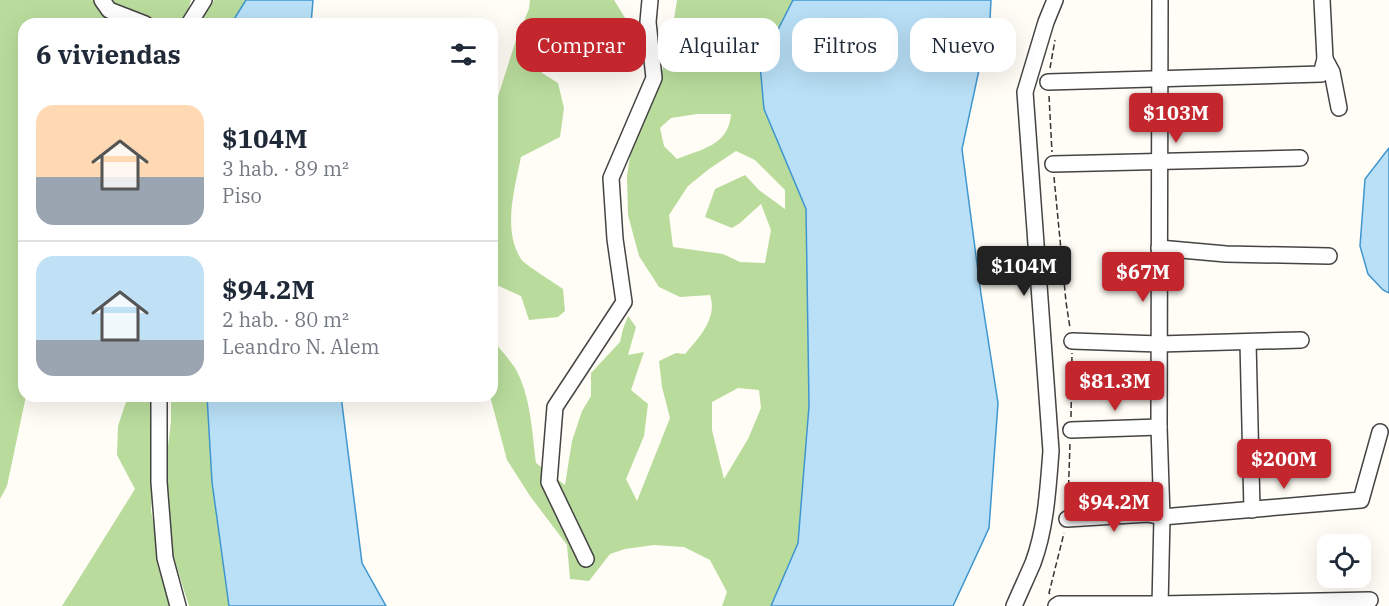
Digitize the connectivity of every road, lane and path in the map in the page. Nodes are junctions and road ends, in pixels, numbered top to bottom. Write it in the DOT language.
graph roads {
  1 [pos="102,0"];
  2 [pos="204,0"];
  3 [pos="650,0"];
  4 [pos="1055,0"];
  5 [pos="1160,0"];
  6 [pos="1322,0"];
  7 [pos="130,18"];
  8 [pos="193,18"];
  9 [pos="1325,59"];
  10 [pos="1160,77"];
  11 [pos="1048,82"];
  12 [pos="1339,108"];
  13 [pos="1299,158"];
  14 [pos="1159,161"];
  15 [pos="1053,165"];
  16 [pos="1159,248"];
  17 [pos="1329,256"];
  18 [pos="1301,340"];
  19 [pos="1072,341"];
  20 [pos="1248,342"];
  21 [pos="1159,344"];
  22 [pos="159,402"];
  23 [pos="1159,427"];
  24 [pos="1071,430"];
  25 [pos="1380,432"];
  26 [pos="1252,510"];
  27 [pos="1162,517"];
  28 [pos="1067,519"];
  29 [pos="586,559"];
  30 [pos="1370,600"];
  31 [pos="1057,605"];
  32 [pos="1160,605"];
  33 [pos="178,606"];
  34 [pos="1014,606"];
  1 -- 7 [label="street"];
  2 -- 8 [label="street"];
  3 -- 29 [label="street"];
  4 -- 34 [label="street"];
  5 -- 10 [label="street"];
  6 -- 9 [label="street"];
  9 -- 10 [label="street"];
  9 -- 12 [label="street"];
  10 -- 11 [label="street"];
  10 -- 14 [label="street"];
  13 -- 14 [label="street"];
  14 -- 15 [label="street"];
  14 -- 16 [label="street"];
  16 -- 17 [label="street"];
  16 -- 21 [label="street"];
  18 -- 20 [label="street"];
  19 -- 21 [label="street"];
  19 -- 24 [label="path"];
  20 -- 21 [label="street"];
  20 -- 26 [label="street"];
  21 -- 23 [label="street"];
  22 -- 33 [label="street"];
  23 -- 24 [label="street"];
  23 -- 27 [label="street"];
  24 -- 28 [label="path"];
  25 -- 26 [label="street"];
  26 -- 27 [label="street"];
  27 -- 28 [label="street"];
  27 -- 32 [label="street"];
  28 -- 31 [label="path"];
  30 -- 32 [label="street"];
  31 -- 32 [label="street"];
}
